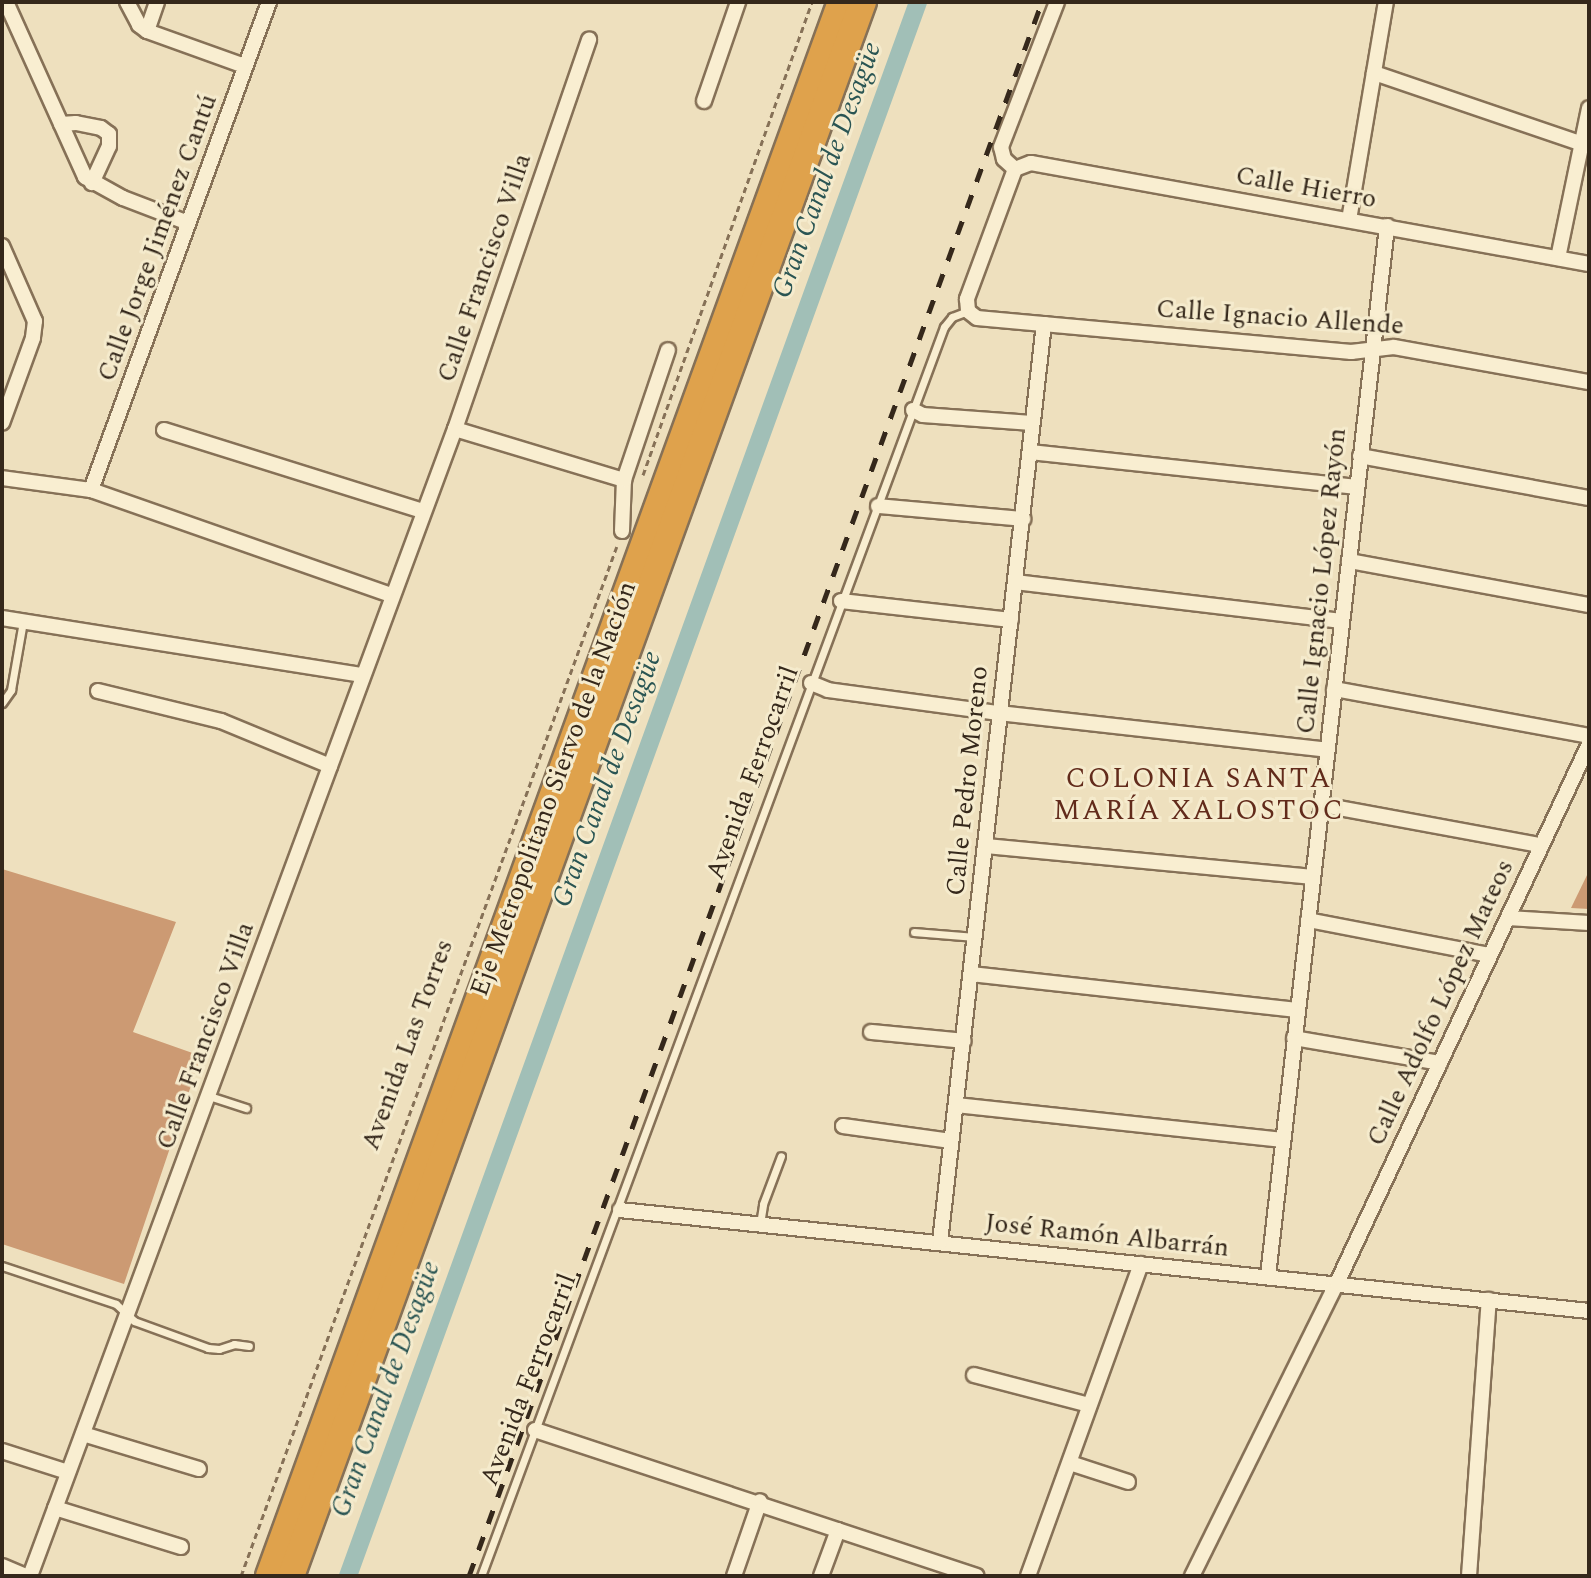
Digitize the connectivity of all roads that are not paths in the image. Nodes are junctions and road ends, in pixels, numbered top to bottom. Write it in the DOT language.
graph roads {
  1 [pos="6,2"];
  2 [pos="127,2"];
  3 [pos="157,2"];
  4 [pos="269,2"];
  5 [pos="738,2"];
  6 [pos="841,2"];
  7 [pos="863,2"];
  8 [pos="1057,2"];
  9 [pos="1386,2"];
  10 [pos="147,31"];
  11 [pos="589,39"];
  12 [pos="245,66"];
  13 [pos="1374,73"];
  14 [pos="704,101"];
  15 [pos="1589,108"];
  16 [pos="61,124"];
  17 [pos="1586,144"];
  18 [pos="1015,169"];
  19 [pos="92,183"];
  20 [pos="1349,220"];
  21 [pos="188,223"];
  22 [pos="1387,226"];
  23 [pos="2,246"];
  24 [pos="1558,258"];
  25 [pos="1589,264"];
  26 [pos="968,311"];
  27 [pos="1044,324"];
  28 [pos="668,350"];
  29 [pos="1371,350"];
  30 [pos="1589,382"];
  31 [pos="913,410"];
  32 [pos="2,423"];
  33 [pos="1032,423"];
  34 [pos="455,429"];
  35 [pos="164,430"];
  36 [pos="1030,452"];
  37 [pos="1360,456"];
  38 [pos="2,478"];
  39 [pos="624,480"];
  40 [pos="1357,487"];
  41 [pos="91,490"];
  42 [pos="1589,498"];
  43 [pos="878,506"];
  44 [pos="423,511"];
  45 [pos="1023,519"];
  46 [pos="622,531"];
  47 [pos="1349,561"];
  48 [pos="1015,582"];
  49 [pos="391,595"];
  50 [pos="841,601"];
  51 [pos="1589,605"];
  52 [pos="2,618"];
  53 [pos="1011,620"];
  54 [pos="23,621"];
  55 [pos="1342,621"];
  56 [pos="363,675"];
  57 [pos="811,683"];
  58 [pos="1334,689"];
  59 [pos="98,691"];
  60 [pos="2,703"];
  61 [pos="999,713"];
  62 [pos="1589,736"];
  63 [pos="1589,744"];
  64 [pos="1327,750"];
  65 [pos="330,766"];
  66 [pos="1322,805"];
  67 [pos="1541,845"];
  68 [pos="985,846"];
  69 [pos="1312,877"];
  70 [pos="1508,918"];
  71 [pos="1308,920"];
  72 [pos="1589,923"];
  73 [pos="914,932"];
  74 [pos="975,937"];
  75 [pos="1489,955"];
  76 [pos="971,974"];
  77 [pos="1297,1010"];
  78 [pos="871,1032"];
  79 [pos="1294,1038"];
  80 [pos="964,1041"];
  81 [pos="1440,1063"];
  82 [pos="209,1096"];
  83 [pos="956,1105"];
  84 [pos="246,1108"];
  85 [pos="843,1126"];
  86 [pos="1283,1140"];
  87 [pos="951,1141"];
  88 [pos="781,1156"];
  89 [pos="620,1210"];
  90 [pos="760,1224"];
  91 [pos="940,1242"];
  92 [pos="1141,1264"];
  93 [pos="2,1266"];
  94 [pos="1268,1276"];
  95 [pos="1337,1283"];
  96 [pos="1489,1300"];
  97 [pos="1589,1311"];
  98 [pos="128,1315"];
  99 [pos="249,1346"];
  100 [pos="974,1375"];
  101 [pos="1089,1405"];
  102 [pos="535,1430"];
  103 [pos="83,1434"];
  104 [pos="2,1451"];
  105 [pos="1070,1463"];
  106 [pos="199,1469"];
  107 [pos="68,1472"];
  108 [pos="1128,1482"];
  109 [pos="760,1501"];
  110 [pos="55,1508"];
  111 [pos="838,1530"];
  112 [pos="181,1547"];
  113 [pos="2,1566"];
  114 [pos="27,1576"];
  115 [pos="269,1576"];
  116 [pos="291,1576"];
  117 [pos="481,1576"];
  118 [pos="734,1576"];
  119 [pos="821,1576"];
  120 [pos="977,1576"];
  121 [pos="1028,1576"];
  122 [pos="1192,1576"];
  123 [pos="1469,1576"];
  1 -- 16 [label="street"];
  2 -- 10 [label="street"];
  3 -- 10 [label="street"];
  4 -- 12 [label="street, Calle Jorge Jiménez Cantú"];
  5 -- 14 [label="street"];
  6 -- 115 [label="highway, Eje Metropolitano Siervo de la Nación"];
  7 -- 116 [label="highway, Eje Metropolitano Siervo de la Nación"];
  8 -- 18 [label="street"];
  9 -- 13 [label="street"];
  10 -- 12 [label="street"];
  11 -- 34 [label="street, Calle Francisco Villa"];
  12 -- 21 [label="street, Calle Jorge Jiménez Cantú"];
  13 -- 17 [label="street"];
  13 -- 20 [label="street"];
  15 -- 17 [label="street"];
  16 -- 19 [label="street"];
  16 -- 19 [label="street"];
  17 -- 24 [label="street"];
  18 -- 20 [label="street, Calle Hierro"];
  18 -- 26 [label="street"];
  19 -- 21 [label="street"];
  20 -- 22 [label="street, Calle Hierro"];
  21 -- 41 [label="street, Calle Jorge Jiménez Cantú"];
  22 -- 24 [label="street, Calle Hierro"];
  22 -- 29 [label="street, Calle Ignacio López Rayón"];
  23 -- 32 [label="street"];
  24 -- 25 [label="street, Calle Hierro"];
  26 -- 27 [label="street, Calle Ignacio Allende"];
  26 -- 31 [label="lane, Avenida Ferrocarril"];
  27 -- 29 [label="street, Calle Ignacio Allende"];
  27 -- 33 [label="street, Calle Pedro Moreno"];
  28 -- 39 [label="street"];
  29 -- 30 [label="street, Calle Ignacio Allende"];
  29 -- 37 [label="street, Calle Ignacio López Rayón"];
  31 -- 33 [label="street"];
  31 -- 43 [label="lane, Avenida Ferrocarril"];
  33 -- 36 [label="street, Calle Pedro Moreno"];
  34 -- 39 [label="street"];
  34 -- 44 [label="street, Calle Francisco Villa"];
  35 -- 44 [label="street"];
  36 -- 40 [label="street"];
  36 -- 45 [label="street, Calle Pedro Moreno"];
  37 -- 40 [label="street, Calle Ignacio López Rayón"];
  37 -- 42 [label="street"];
  38 -- 41 [label="street"];
  39 -- 46 [label="street"];
  40 -- 47 [label="street, Calle Ignacio López Rayón"];
  41 -- 49 [label="street"];
  43 -- 45 [label="street"];
  43 -- 50 [label="lane, Avenida Ferrocarril"];
  44 -- 49 [label="street, Calle Francisco Villa"];
  45 -- 48 [label="street, Calle Pedro Moreno"];
  47 -- 51 [label="street"];
  47 -- 55 [label="street, Calle Ignacio López Rayón"];
  48 -- 53 [label="street, Calle Pedro Moreno"];
  48 -- 55 [label="street"];
  49 -- 56 [label="street, Calle Francisco Villa"];
  50 -- 53 [label="street"];
  50 -- 57 [label="lane, Avenida Ferrocarril"];
  52 -- 54 [label="street"];
  53 -- 61 [label="street, Calle Pedro Moreno"];
  54 -- 56 [label="street"];
  54 -- 60 [label="lane"];
  55 -- 58 [label="street, Calle Ignacio López Rayón"];
  56 -- 65 [label="street, Calle Francisco Villa"];
  57 -- 61 [label="street"];
  57 -- 89 [label="lane, Avenida Ferrocarril"];
  58 -- 62 [label="street"];
  58 -- 64 [label="street, Calle Ignacio López Rayón"];
  59 -- 65 [label="street"];
  61 -- 64 [label="street"];
  61 -- 68 [label="street, Calle Pedro Moreno"];
  63 -- 67 [label="street, Calle Adolfo López Mateos"];
  64 -- 66 [label="street, Calle Ignacio López Rayón"];
  65 -- 82 [label="street, Calle Francisco Villa"];
  66 -- 67 [label="street"];
  66 -- 69 [label="street, Calle Ignacio López Rayón"];
  67 -- 70 [label="street, Calle Adolfo López Mateos"];
  68 -- 69 [label="street"];
  68 -- 74 [label="street, Calle Pedro Moreno"];
  69 -- 71 [label="street, Calle Ignacio López Rayón"];
  70 -- 72 [label="street"];
  70 -- 75 [label="street, Calle Adolfo López Mateos"];
  71 -- 75 [label="street"];
  71 -- 77 [label="street, Calle Ignacio López Rayón"];
  73 -- 74 [label="lane"];
  74 -- 76 [label="street, Calle Pedro Moreno"];
  75 -- 81 [label="street, Calle Adolfo López Mateos"];
  76 -- 77 [label="street"];
  76 -- 80 [label="street, Calle Pedro Moreno"];
  77 -- 79 [label="street, Calle Ignacio López Rayón"];
  78 -- 80 [label="street"];
  79 -- 81 [label="street"];
  79 -- 86 [label="street, Calle Ignacio López Rayón"];
  80 -- 83 [label="street, Calle Pedro Moreno"];
  81 -- 95 [label="street, Calle Adolfo López Mateos"];
  82 -- 84 [label="lane"];
  82 -- 98 [label="street, Calle Francisco Villa"];
  83 -- 86 [label="street"];
  83 -- 87 [label="street, Calle Pedro Moreno"];
  85 -- 87 [label="street"];
  86 -- 94 [label="street, Calle Ignacio López Rayón"];
  87 -- 91 [label="street, Calle Pedro Moreno"];
  88 -- 90 [label="lane"];
  89 -- 90 [label="street, José Ramón Albarrán"];
  89 -- 102 [label="lane, Avenida Ferrocarril"];
  90 -- 91 [label="street, José Ramón Albarrán"];
  91 -- 92 [label="street, José Ramón Albarrán"];
  92 -- 94 [label="street, José Ramón Albarrán"];
  92 -- 101 [label="street"];
  93 -- 98 [label="lane"];
  94 -- 95 [label="street, José Ramón Albarrán"];
  95 -- 96 [label="street, José Ramón Albarrán"];
  95 -- 122 [label="street, Calle Adolfo López Mateos"];
  96 -- 97 [label="street, José Ramón Albarrán"];
  96 -- 123 [label="street"];
  98 -- 99 [label="lane"];
  98 -- 103 [label="street, Calle Francisco Villa"];
  100 -- 101 [label="street"];
  101 -- 105 [label="street"];
  102 -- 109 [label="street"];
  102 -- 117 [label="lane, Avenida Ferrocarril"];
  103 -- 106 [label="street"];
  103 -- 107 [label="street, Calle Francisco Villa"];
  104 -- 107 [label="street"];
  105 -- 108 [label="street"];
  105 -- 121 [label="street"];
  107 -- 110 [label="street, Calle Francisco Villa"];
  109 -- 111 [label="street"];
  109 -- 118 [label="street"];
  110 -- 112 [label="street"];
  110 -- 114 [label="street, Calle Francisco Villa"];
  111 -- 119 [label="street"];
  111 -- 120 [label="street"];
  113 -- 114 [label="street"];
}
